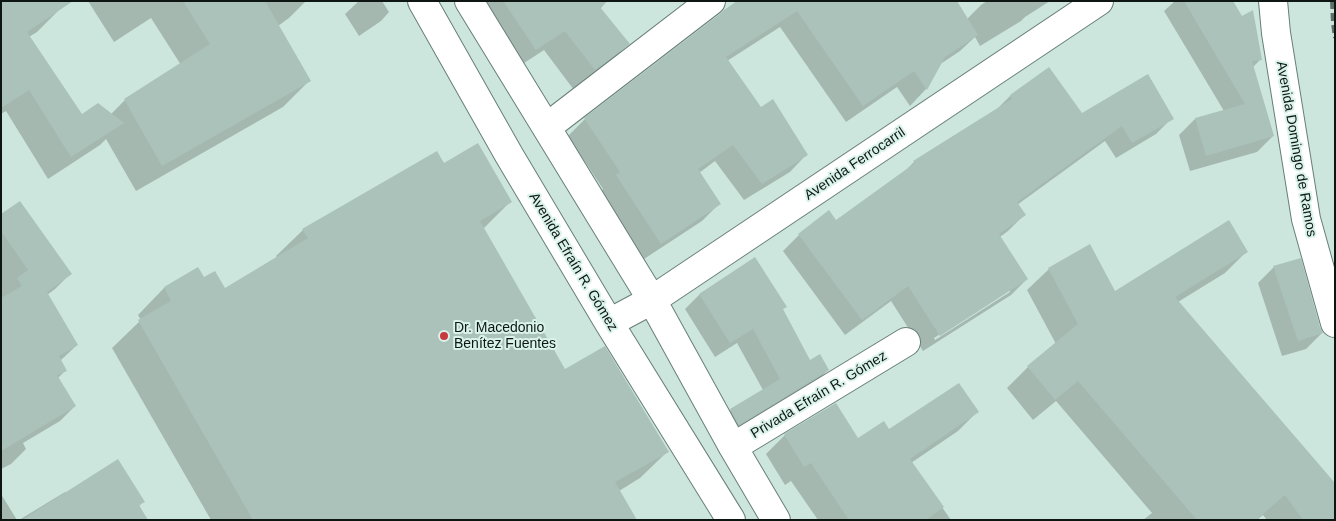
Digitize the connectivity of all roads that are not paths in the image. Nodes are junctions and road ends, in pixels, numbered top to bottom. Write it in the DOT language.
graph roads {
  1 [pos="422,1"];
  2 [pos="469,1"];
  3 [pos="711,1"];
  4 [pos="1099,1"];
  5 [pos="1273,1"];
  6 [pos="547,128"];
  7 [pos="652,300"];
  8 [pos="610,323"];
  9 [pos="1335,323"];
  10 [pos="906,342"];
  11 [pos="733,447"];
  12 [pos="731,520"];
  13 [pos="776,520"];
  1 -- 8 [label="street, Avenida Efraín R. Gómez"];
  2 -- 6 [label="street"];
  3 -- 6 [label="street"];
  4 -- 7 [label="street, Avenida Ferrocarril"];
  5 -- 9 [label="street, Avenida Domingo de Ramos"];
  6 -- 7 [label="street"];
  7 -- 8 [label="street, Avenida Ferrocarril"];
  7 -- 11 [label="street"];
  8 -- 12 [label="street, Avenida Efraín R. Gómez"];
  10 -- 11 [label="street, Privada Efraín R. Gómez"];
  11 -- 13 [label="street"];
}
